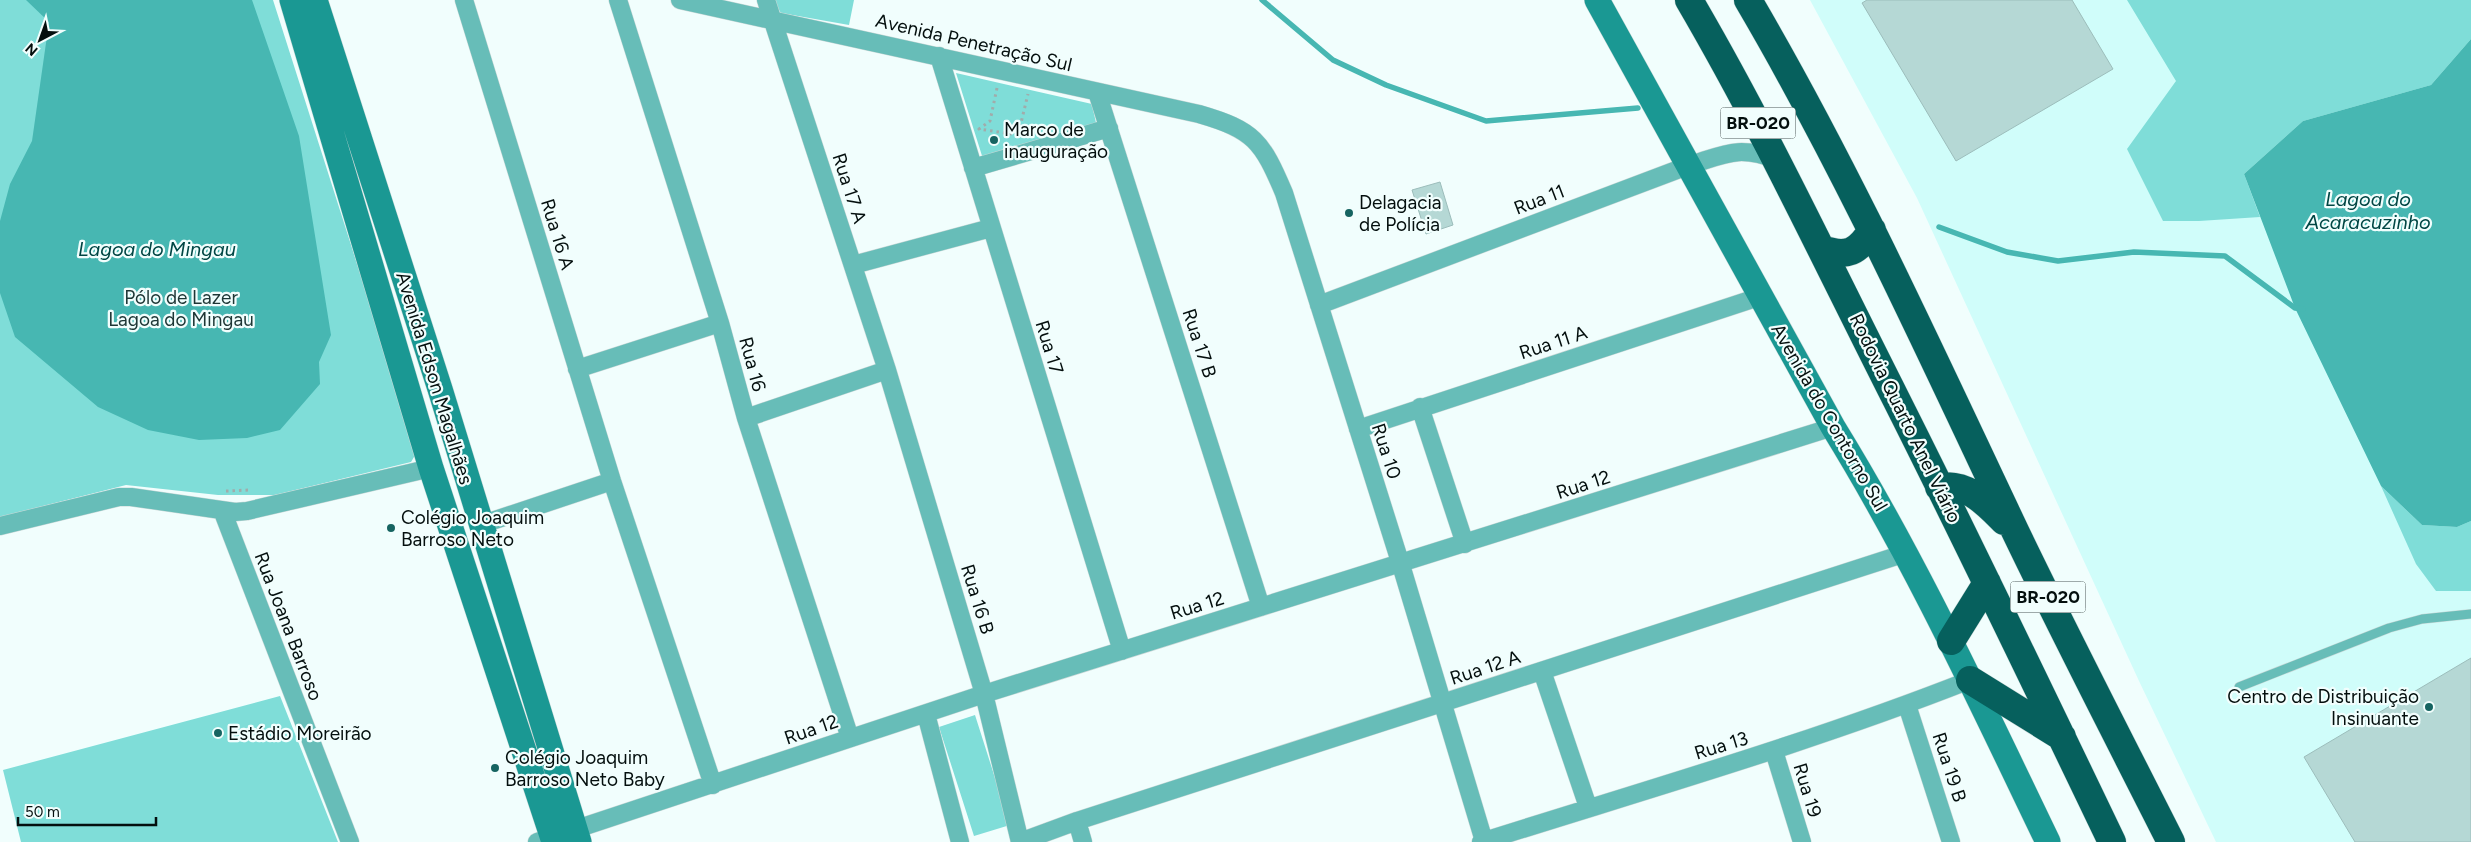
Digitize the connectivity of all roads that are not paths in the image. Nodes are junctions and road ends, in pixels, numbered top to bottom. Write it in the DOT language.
graph roads {
  1 [pos="464,0"];
  2 [pos="618,0"];
  3 [pos="680,0"];
  4 [pos="766,0"];
  5 [pos="1597,0"];
  6 [pos="1689,0"];
  7 [pos="1748,0"];
  8 [pos="308,2"];
  9 [pos="772,20"];
  10 [pos="939,56"];
  11 [pos="1097,92"];
  12 [pos="1199,114"];
  13 [pos="1109,128"];
  14 [pos="1777,160"];
  15 [pos="1690,165"];
  16 [pos="974,168"];
  17 [pos="991,228"];
  18 [pos="1872,230"];
  19 [pos="1822,249"];
  20 [pos="853,265"];
  21 [pos="1762,296"];
  22 [pos="1318,305"];
  23 [pos="720,323"];
  24 [pos="577,369"];
  25 [pos="887,370"];
  26 [pos="440,389"];
  27 [pos="409,394"];
  28 [pos="1420,407"];
  29 [pos="746,418"];
  30 [pos="1833,426"];
  31 [pos="1358,429"];
  32 [pos="431,468"];
  33 [pos="612,481"];
  34 [pos="1940,486"];
  35 [pos="222,510"];
  36 [pos="0,526"];
  37 [pos="480,526"];
  38 [pos="2017,535"];
  39 [pos="1465,544"];
  40 [pos="1906,553"];
  41 [pos="1401,564"];
  42 [pos="1987,583"];
  43 [pos="1261,607"];
  44 [pos="2471,614"];
  45 [pos="1952,641"];
  46 [pos="1122,651"];
  47 [pos="1542,671"];
  48 [pos="1970,680"];
  49 [pos="2239,687"];
  50 [pos="984,694"];
  51 [pos="1444,703"];
  52 [pos="1907,705"];
  53 [pos="926,714"];
  54 [pos="2062,737"];
  55 [pos="850,738"];
  56 [pos="1774,751"];
  57 [pos="713,785"];
  58 [pos="1588,807"];
  59 [pos="1077,821"];
  60 [pos="560,839"];
  61 [pos="350,842"];
  62 [pos="960,842"];
  63 [pos="1020,842"];
  64 [pos="1083,842"];
  65 [pos="1482,842"];
  66 [pos="1802,842"];
  67 [pos="1951,842"];
  68 [pos="2048,842"];
  69 [pos="2112,842"];
  70 [pos="2171,842"];
  1 -- 24 [label="street, Rua 16 A"];
  2 -- 23 [label="street, Rua 16"];
  3 -- 9 [label="street, Avenida Penetração Sul"];
  4 -- 9 [label="street, Rua 17 A"];
  5 -- 15 [label="street, Avenida do Contorno Sul"];
  6 -- 14 [label="highway, Rodovia Quarto Anel Viário / BR-020"];
  7 -- 18 [label="highway, BR-020"];
  8 -- 26 [label="street, Avenida Edson Magalhães"];
  8 -- 27 [label="street, Avenida Edson Magalhães"];
  9 -- 10 [label="street, Avenida Penetração Sul"];
  9 -- 20 [label="street, Rua 17 A"];
  10 -- 11 [label="street, Avenida Penetração Sul"];
  10 -- 16 [label="street, Rua 17"];
  11 -- 12 [label="street, Avenida Penetração Sul"];
  11 -- 13 [label="street, Rua 17 B"];
  12 -- 22 [label="street, Rua 10"];
  13 -- 16 [label="street"];
  13 -- 43 [label="street, Rua 17 B"];
  14 -- 15 [label="street, Rua 11"];
  14 -- 19 [label="highway, Rodovia Quarto Anel Viário / BR-020"];
  15 -- 21 [label="street, Avenida do Contorno Sul"];
  15 -- 22 [label="street, Rua 11"];
  16 -- 17 [label="street, Rua 17"];
  17 -- 20 [label="street"];
  17 -- 46 [label="street, Rua 17"];
  18 -- 19 [label="highway"];
  18 -- 38 [label="highway, BR-020"];
  19 -- 34 [label="highway, Rodovia Quarto Anel Viário / BR-020"];
  20 -- 25 [label="street, Rua 17 A"];
  21 -- 28 [label="street, Rua 11 A"];
  21 -- 30 [label="street, Avenida do Contorno Sul"];
  22 -- 31 [label="street, Rua 10"];
  23 -- 24 [label="street"];
  23 -- 29 [label="street, Rua 16"];
  24 -- 33 [label="street, Rua 16 A"];
  25 -- 29 [label="street"];
  25 -- 50 [label="street, Rua 16 B"];
  26 -- 27 [label="street"];
  26 -- 37 [label="street, Avenida Edson Magalhães"];
  27 -- 32 [label="street, Avenida Edson Magalhães"];
  28 -- 31 [label="street, Rua 11 A"];
  28 -- 39 [label="street"];
  29 -- 55 [label="street, Rua 16"];
  30 -- 39 [label="street, Rua 12"];
  30 -- 40 [label="street, Avenida do Contorno Sul"];
  31 -- 41 [label="street, Rua 10"];
  32 -- 35 [label="street"];
  32 -- 60 [label="street, Avenida Edson Magalhães"];
  33 -- 37 [label="street"];
  33 -- 57 [label="street"];
  34 -- 38 [label="highway"];
  34 -- 42 [label="highway, Rodovia Quarto Anel Viário / BR-020"];
  35 -- 36 [label="street"];
  35 -- 61 [label="street, Rua Joana Barroso"];
  37 -- 60 [label="street, Avenida Edson Magalhães"];
  38 -- 70 [label="highway, BR-020"];
  39 -- 41 [label="street, Rua 12"];
  40 -- 45 [label="street, Avenida do Contorno Sul"];
  40 -- 47 [label="street, Rua 12 A"];
  41 -- 43 [label="street, Rua 12"];
  41 -- 51 [label="street, Rua 10"];
  42 -- 45 [label="highway"];
  42 -- 54 [label="highway, Rodovia Quarto Anel Viário / BR-020"];
  43 -- 46 [label="street, Rua 12"];
  44 -- 49 [label="lane"];
  45 -- 48 [label="street, Avenida do Contorno Sul"];
  46 -- 50 [label="street, Rua 12"];
  47 -- 51 [label="street, Rua 12 A"];
  47 -- 58 [label="street"];
  48 -- 52 [label="street, Rua 13"];
  48 -- 54 [label="highway"];
  48 -- 68 [label="street, Avenida do Contorno Sul"];
  50 -- 53 [label="street, Rua 12"];
  50 -- 63 [label="street, Rua 16 B"];
  51 -- 59 [label="street, Rua 12 A"];
  51 -- 65 [label="street, Rua 10"];
  52 -- 56 [label="street, Rua 13"];
  52 -- 67 [label="street, Rua 19 B"];
  53 -- 55 [label="street, Rua 12"];
  53 -- 62 [label="street"];
  54 -- 69 [label="highway, Rodovia Quarto Anel Viário / BR-020"];
  55 -- 57 [label="street, Rua 12"];
  56 -- 58 [label="street, Rua 13"];
  56 -- 66 [label="street, Rua 19"];
  57 -- 60 [label="street, Rua 12"];
  58 -- 65 [label="street, Rua 13"];
  59 -- 63 [label="street, Rua 12 A"];
  59 -- 64 [label="street"];
}
